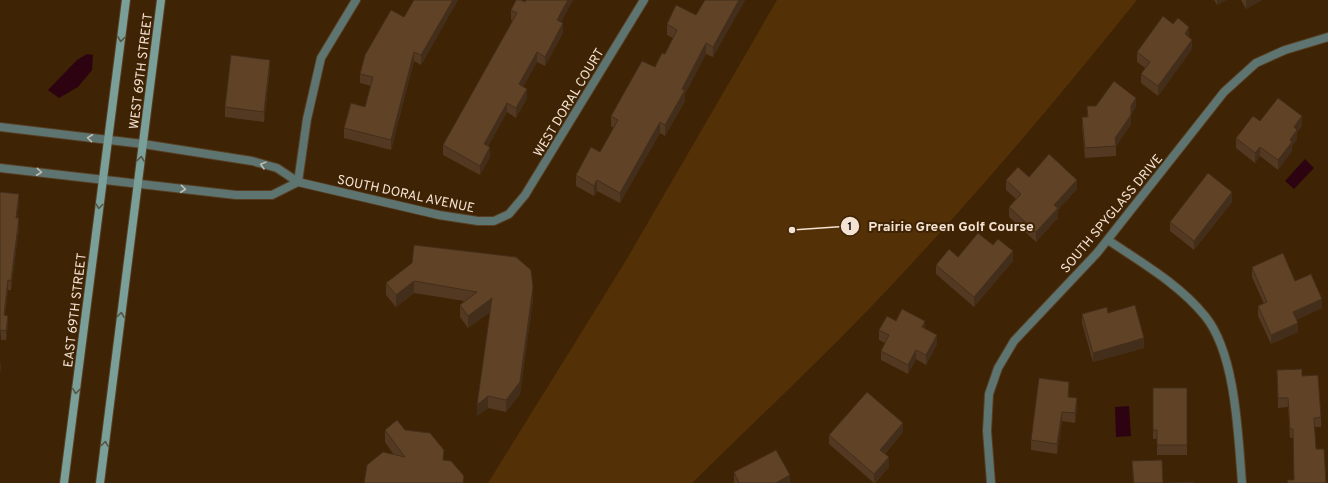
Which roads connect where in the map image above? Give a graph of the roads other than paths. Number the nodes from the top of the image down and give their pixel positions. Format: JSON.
{"nodes":[{"id":1,"x":126,"y":0,"type":"edge"},
{"id":2,"x":161,"y":0,"type":"edge"},
{"id":3,"x":356,"y":0,"type":"edge"},
{"id":4,"x":644,"y":0,"type":"edge"},
{"id":5,"x":1328,"y":37,"type":"edge"},
{"id":6,"x":0,"y":127,"type":"edge"},
{"id":7,"x":108,"y":140,"type":"junction"},
{"id":8,"x":143,"y":144,"type":"junction"},
{"id":9,"x":0,"y":168,"type":"edge"},
{"id":10,"x":102,"y":179,"type":"junction"},
{"id":11,"x":298,"y":182,"type":"junction"},
{"id":12,"x":138,"y":184,"type":"junction"},
{"id":13,"x":509,"y":214,"type":"joint"},
{"id":14,"x":1108,"y":240,"type":"junction"},
{"id":15,"x":64,"y":483,"type":"edge"},
{"id":16,"x":100,"y":483,"type":"edge"},
{"id":17,"x":991,"y":483,"type":"edge"},
{"id":18,"x":1242,"y":483,"type":"edge"}],
"edges":[{"from":1,"to":7,"type":"main road","name":"WEST 69TH STREET","one_way":true},
{"from":2,"to":8,"type":"main road","name":"WEST 69TH STREET"},
{"from":3,"to":11,"type":"street"},
{"from":4,"to":13,"type":"street","name":"WEST DORAL COURT"},
{"from":5,"to":14,"type":"street","name":"SOUTH SPYGLASS DRIVE"},
{"from":7,"to":6,"type":"street","name":"SOUTH DORAL AVENUE","one_way":true},
{"from":7,"to":8,"type":"street","name":"SOUTH DORAL AVENUE"},
{"from":7,"to":10,"type":"main road","name":"EAST 69TH STREET"},
{"from":11,"to":8,"type":"street","name":"SOUTH DORAL AVENUE","one_way":true},
{"from":12,"to":8,"type":"main road","one_way":true},
{"from":9,"to":10,"type":"street","one_way":true},
{"from":10,"to":12,"type":"street"},
{"from":10,"to":15,"type":"main road","name":"EAST 69TH STREET","one_way":true},
{"from":12,"to":11,"type":"street","one_way":true},
{"from":11,"to":13,"type":"street","name":"SOUTH DORAL AVENUE"},
{"from":16,"to":12,"type":"main road","one_way":true},
{"from":14,"to":17,"type":"street","name":"SOUTH SPYGLASS DRIVE"},
{"from":14,"to":18,"type":"street"}]}
